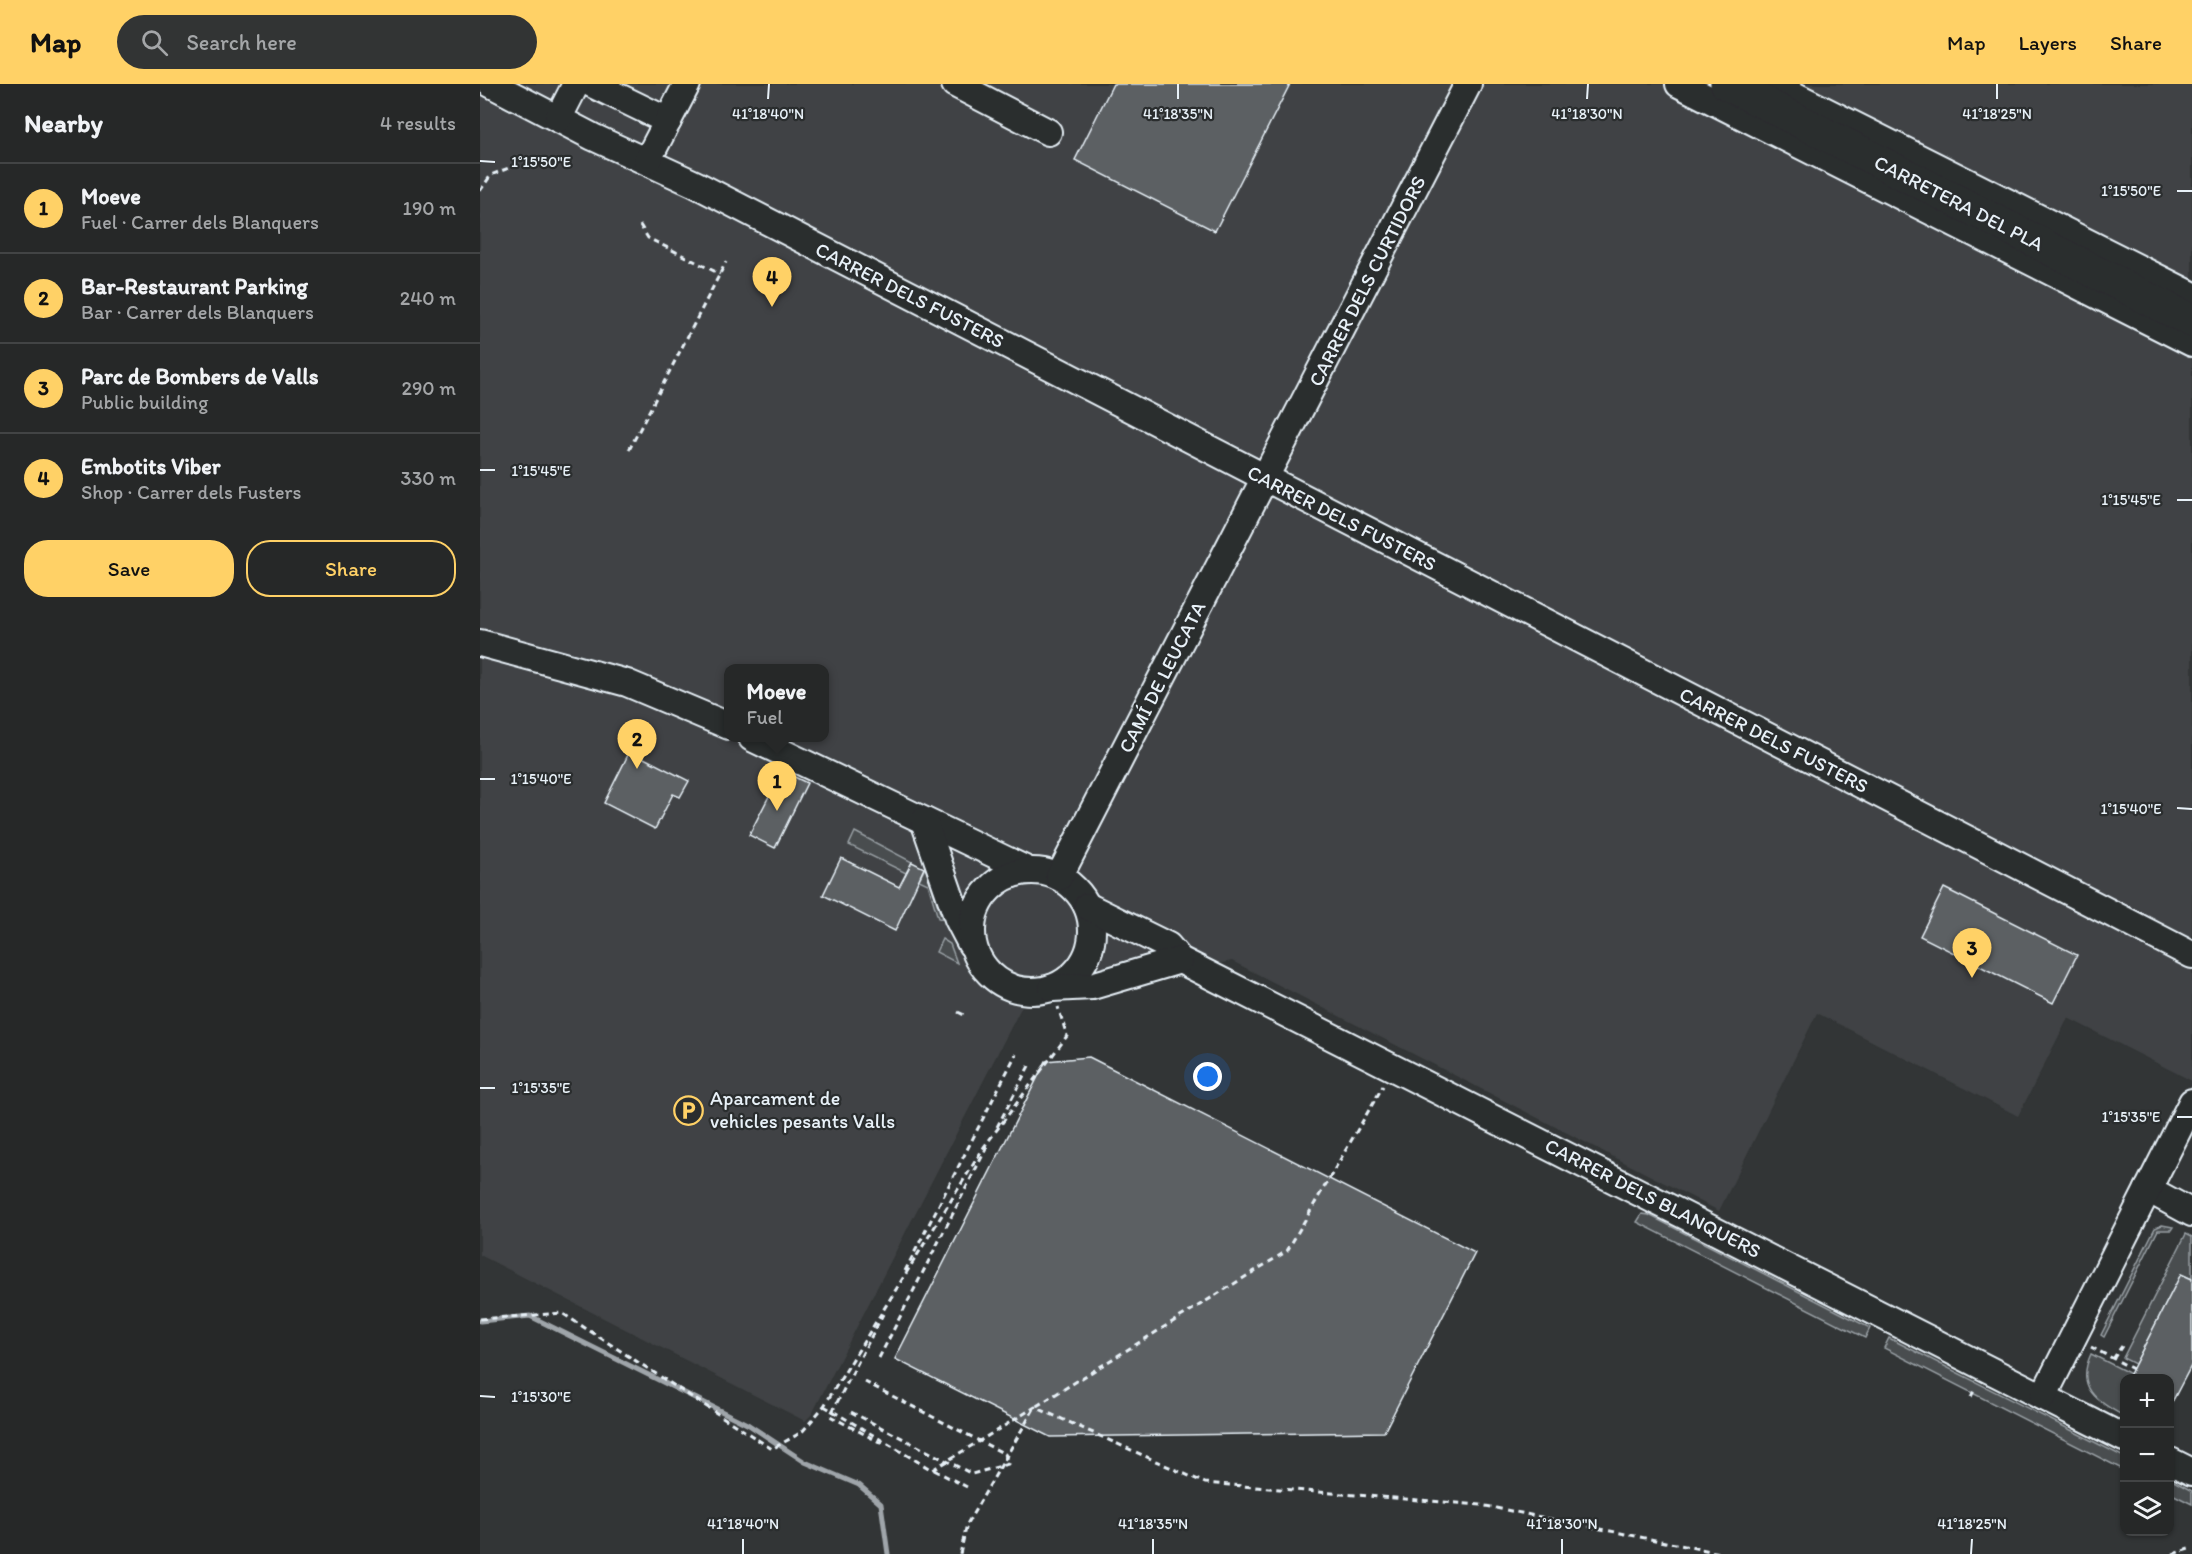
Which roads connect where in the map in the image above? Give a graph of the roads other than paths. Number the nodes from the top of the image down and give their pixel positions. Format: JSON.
{"nodes":[{"id":1,"x":491,"y":84,"type":"edge"},
{"id":2,"x":576,"y":84,"type":"edge"},
{"id":3,"x":592,"y":84,"type":"edge"},
{"id":4,"x":687,"y":84,"type":"edge"},
{"id":5,"x":955,"y":84,"type":"edge"},
{"id":6,"x":1468,"y":84,"type":"edge"},
{"id":7,"x":1679,"y":84,"type":"edge"},
{"id":8,"x":1727,"y":84,"type":"edge"},
{"id":9,"x":1772,"y":84,"type":"edge"},
{"id":10,"x":558,"y":118,"type":"junction"},
{"id":11,"x":668,"y":121,"type":"junction"},
{"id":12,"x":1048,"y":132,"type":"dead end"},
{"id":13,"x":647,"y":161,"type":"junction"},
{"id":14,"x":2192,"y":295,"type":"edge"},
{"id":15,"x":2192,"y":321,"type":"edge"},
{"id":16,"x":2192,"y":343,"type":"edge"},
{"id":17,"x":1265,"y":478,"type":"junction"},
{"id":18,"x":480,"y":643,"type":"edge"},
{"id":19,"x":724,"y":724,"type":"edge"},
{"id":20,"x":760,"y":742,"type":"edge"},
{"id":21,"x":924,"y":821,"type":"junction"},
{"id":22,"x":1027,"y":870,"type":"junction"},
{"id":23,"x":1059,"y":877,"type":"junction"},
{"id":24,"x":1087,"y":906,"type":"junction"},
{"id":25,"x":2192,"y":955,"type":"edge"},
{"id":26,"x":978,"y":956,"type":"junction"},
{"id":27,"x":1180,"y":960,"type":"junction"},
{"id":28,"x":1052,"y":988,"type":"junction"},
{"id":29,"x":2192,"y":1102,"type":"edge"},
{"id":30,"x":2148,"y":1189,"type":"junction"},
{"id":31,"x":2192,"y":1212,"type":"edge"},
{"id":32,"x":2043,"y":1397,"type":"junction"},
{"id":33,"x":2120,"y":1436,"type":"edge"},
{"id":34,"x":2174,"y":1463,"type":"edge"},
{"id":35,"x":2192,"y":1472,"type":"edge"}],
"edges":[{"from":1,"to":10,"type":"street","name":"CARRER DELS FUSTERS"},
{"from":2,"to":10,"type":"street"},
{"from":3,"to":11,"type":"street"},
{"from":4,"to":11,"type":"street"},
{"from":5,"to":12,"type":"street"},
{"from":6,"to":17,"type":"street","name":"CARRER DELS CURTIDORS"},
{"from":7,"to":16,"type":"street"},
{"from":8,"to":15,"type":"main road","name":"CARRETERA DEL PLA"},
{"from":9,"to":14,"type":"street"},
{"from":10,"to":13,"type":"street","name":"CARRER DELS FUSTERS"},
{"from":11,"to":13,"type":"street"},
{"from":13,"to":17,"type":"street","name":"CARRER DELS FUSTERS"},
{"from":17,"to":23,"type":"street","name":"CAMÍ DE LEUCATA"},
{"from":17,"to":25,"type":"street","name":"CARRER DELS FUSTERS"},
{"from":18,"to":19,"type":"street"},
{"from":20,"to":21,"type":"street"},
{"from":21,"to":22,"type":"street"},
{"from":21,"to":26,"type":"street"},
{"from":22,"to":23,"type":"street"},
{"from":22,"to":26,"type":"street"},
{"from":23,"to":24,"type":"street"},
{"from":24,"to":27,"type":"street","name":"CARRER DELS BLANQUERS"},
{"from":24,"to":28,"type":"street"},
{"from":26,"to":28,"type":"street"},
{"from":27,"to":28,"type":"street"},
{"from":27,"to":32,"type":"street","name":"CARRER DELS BLANQUERS"},
{"from":29,"to":30,"type":"street"},
{"from":30,"to":31,"type":"street"},
{"from":30,"to":32,"type":"street"},
{"from":32,"to":33,"type":"street","name":"CARRER DELS BLANQUERS"},
{"from":34,"to":35,"type":"street"}]}
